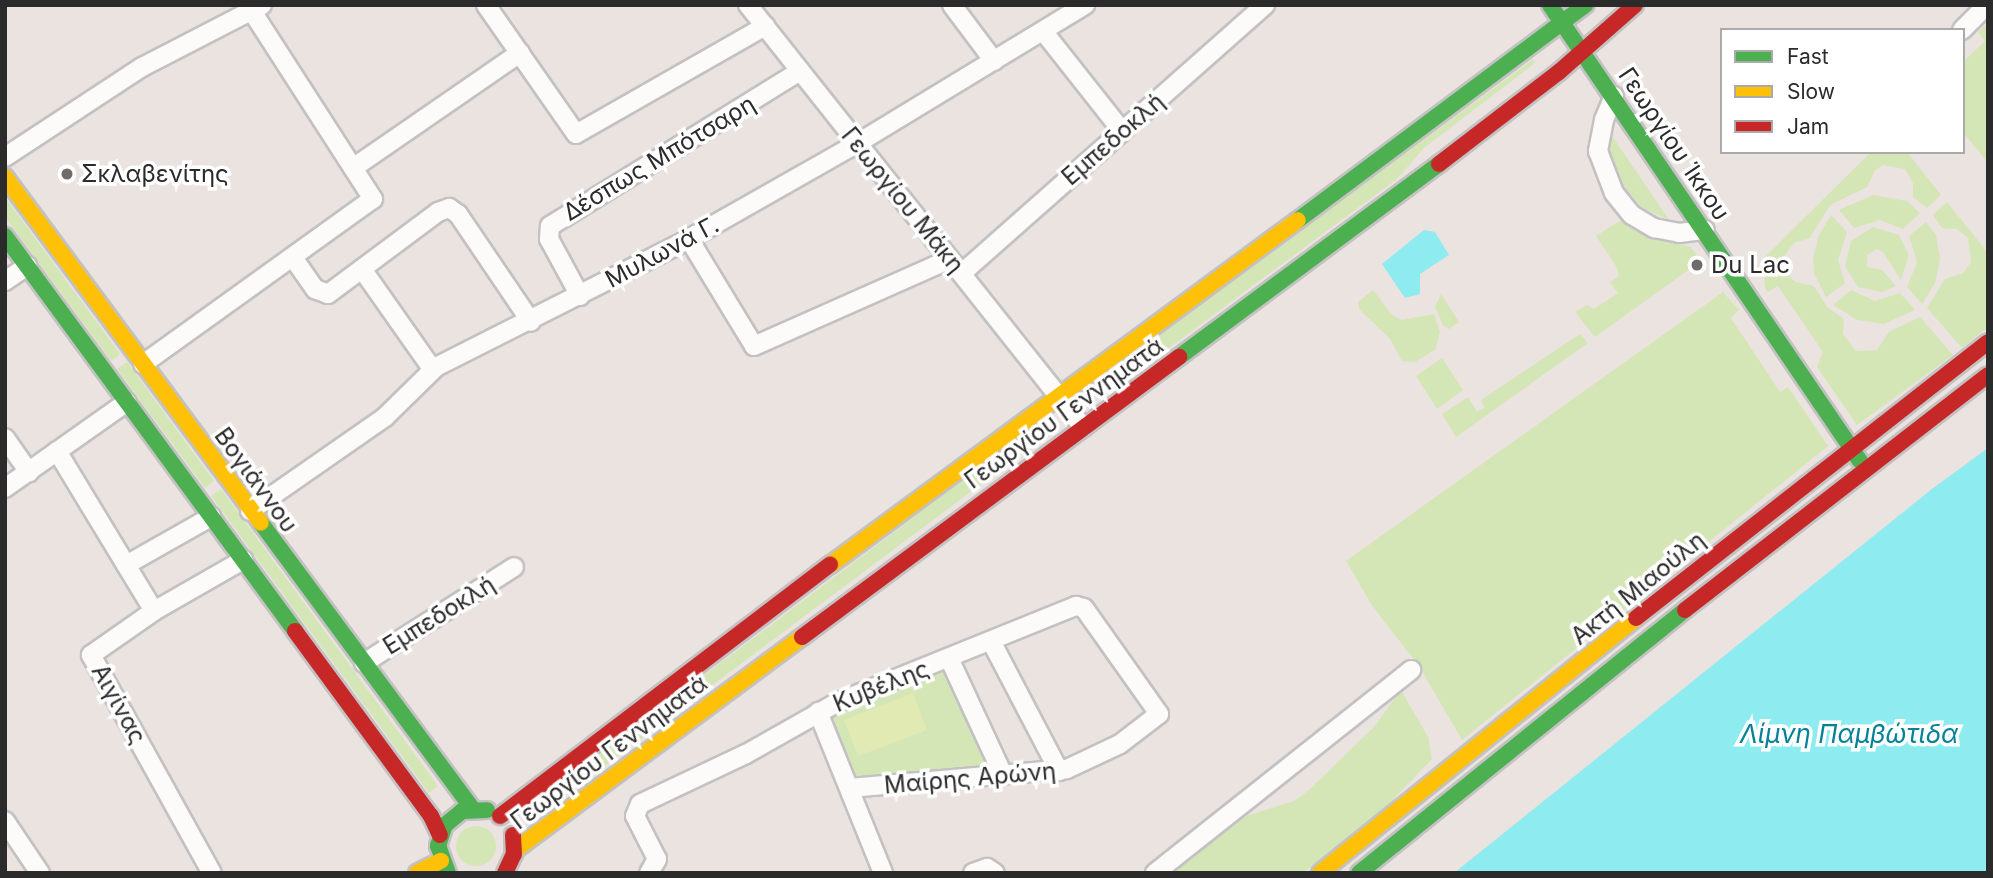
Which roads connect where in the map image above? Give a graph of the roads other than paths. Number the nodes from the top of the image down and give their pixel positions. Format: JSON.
{"nodes":[{"id":1,"x":486,"y":5,"type":"edge"},
{"id":2,"x":748,"y":5,"type":"edge"},
{"id":3,"x":952,"y":5,"type":"edge"},
{"id":4,"x":1085,"y":5,"type":"edge"},
{"id":5,"x":1265,"y":5,"type":"edge"},
{"id":6,"x":1550,"y":5,"type":"edge"},
{"id":7,"x":1584,"y":5,"type":"edge"},
{"id":8,"x":1635,"y":5,"type":"edge"},
{"id":9,"x":1987,"y":5,"type":"edge"},
{"id":10,"x":257,"y":8,"type":"edge"},
{"id":11,"x":1564,"y":25,"type":"junction"},
{"id":12,"x":765,"y":26,"type":"junction"},
{"id":13,"x":1964,"y":28,"type":"edge"},
{"id":14,"x":1043,"y":31,"type":"junction"},
{"id":15,"x":1583,"y":51,"type":"junction"},
{"id":16,"x":520,"y":53,"type":"junction"},
{"id":17,"x":994,"y":61,"type":"junction"},
{"id":18,"x":800,"y":71,"type":"junction"},
{"id":19,"x":1615,"y":96,"type":"junction"},
{"id":20,"x":1122,"y":131,"type":"junction"},
{"id":21,"x":858,"y":143,"type":"junction"},
{"id":22,"x":5,"y":157,"type":"edge"},
{"id":23,"x":353,"y":168,"type":"junction"},
{"id":24,"x":5,"y":177,"type":"edge"},
{"id":25,"x":1705,"y":230,"type":"junction"},
{"id":26,"x":5,"y":236,"type":"edge"},
{"id":27,"x":689,"y":239,"type":"junction"},
{"id":28,"x":294,"y":259,"type":"junction"},
{"id":29,"x":27,"y":266,"type":"junction"},
{"id":30,"x":956,"y":266,"type":"junction"},
{"id":31,"x":362,"y":268,"type":"junction"},
{"id":32,"x":5,"y":281,"type":"edge"},
{"id":33,"x":580,"y":296,"type":"junction"},
{"id":34,"x":531,"y":323,"type":"junction"},
{"id":35,"x":1988,"y":342,"type":"edge"},
{"id":36,"x":143,"y":364,"type":"junction"},
{"id":37,"x":433,"y":370,"type":"junction"},
{"id":38,"x":1988,"y":375,"type":"edge"},
{"id":39,"x":1058,"y":394,"type":"junction"},
{"id":40,"x":127,"y":402,"type":"junction"},
{"id":41,"x":1083,"y":427,"type":"junction"},
{"id":42,"x":5,"y":438,"type":"edge"},
{"id":43,"x":1852,"y":448,"type":"junction"},
{"id":44,"x":57,"y":451,"type":"junction"},
{"id":45,"x":1866,"y":469,"type":"junction"},
{"id":46,"x":29,"y":472,"type":"junction"},
{"id":47,"x":5,"y":488,"type":"edge"},
{"id":48,"x":250,"y":511,"type":"junction"},
{"id":49,"x":211,"y":517,"type":"junction"},
{"id":50,"x":243,"y":560,"type":"junction"},
{"id":51,"x":126,"y":565,"type":"junction"},
{"id":52,"x":514,"y":568,"type":"dead end"},
{"id":53,"x":154,"y":611,"type":"junction"},
{"id":54,"x":991,"y":641,"type":"junction"},
{"id":55,"x":949,"y":658,"type":"junction"},
{"id":56,"x":364,"y":663,"type":"junction"},
{"id":57,"x":1411,"y":670,"type":"dead end"},
{"id":58,"x":817,"y":712,"type":"junction"},
{"id":59,"x":1159,"y":714,"type":"joint"},
{"id":60,"x":1059,"y":771,"type":"junction"},
{"id":61,"x":1003,"y":775,"type":"junction"},
{"id":62,"x":850,"y":788,"type":"junction"},
{"id":63,"x":472,"y":808,"type":"junction"},
{"id":64,"x":500,"y":816,"type":"junction"},
{"id":65,"x":5,"y":821,"type":"edge"},
{"id":66,"x":440,"y":835,"type":"junction"},
{"id":67,"x":515,"y":850,"type":"junction"},
{"id":68,"x":445,"y":867,"type":"edge"},
{"id":69,"x":509,"y":871,"type":"edge"},
{"id":70,"x":40,"y":873,"type":"edge"},
{"id":71,"x":212,"y":873,"type":"edge"},
{"id":72,"x":417,"y":873,"type":"edge"},
{"id":73,"x":649,"y":873,"type":"edge"},
{"id":74,"x":883,"y":873,"type":"edge"},
{"id":75,"x":973,"y":873,"type":"edge"},
{"id":76,"x":995,"y":873,"type":"edge"},
{"id":77,"x":1155,"y":873,"type":"edge"},
{"id":78,"x":1320,"y":873,"type":"edge"},
{"id":79,"x":1359,"y":873,"type":"edge"}],
"edges":[{"from":1,"to":16,"type":"street"},
{"from":2,"to":12,"type":"street","name":"Γεωργίου Μάκη"},
{"from":3,"to":17,"type":"street"},
{"from":4,"to":14,"type":"street","name":"Μυλωνά Γ."},
{"from":5,"to":20,"type":"street","name":"Εμπεδοκλή"},
{"from":6,"to":11,"type":"street","name":"Γεωργίου Ίκκου"},
{"from":7,"to":11,"type":"street","name":"Γεωργίου Γεννηματά"},
{"from":8,"to":15,"type":"street","name":"Γεωργίου Γεννηματά"},
{"from":9,"to":13,"type":"street"},
{"from":10,"to":22,"type":"street"},
{"from":10,"to":23,"type":"street"},
{"from":11,"to":15,"type":"street","name":"Γεωργίου Ίκκου"},
{"from":11,"to":39,"type":"street","name":"Γεωργίου Γεννηματά"},
{"from":12,"to":16,"type":"street"},
{"from":12,"to":18,"type":"street","name":"Γεωργίου Μάκη"},
{"from":14,"to":17,"type":"street","name":"Μυλωνά Γ."},
{"from":14,"to":20,"type":"street"},
{"from":15,"to":19,"type":"street","name":"Γεωργίου Ίκκου"},
{"from":15,"to":41,"type":"street","name":"Γεωργίου Γεννηματά"},
{"from":16,"to":23,"type":"street"},
{"from":17,"to":21,"type":"street","name":"Μυλωνά Γ."},
{"from":18,"to":21,"type":"street","name":"Γεωργίου Μάκη"},
{"from":18,"to":33,"type":"street","name":"Δέσπως Μπότσαρη"},
{"from":19,"to":25,"type":"street","name":"Γεωργίου Ίκκου"},
{"from":19,"to":25,"type":"street"},
{"from":20,"to":30,"type":"street","name":"Εμπεδοκλή"},
{"from":21,"to":27,"type":"street","name":"Μυλωνά Γ."},
{"from":21,"to":30,"type":"street","name":"Γεωργίου Μάκη"},
{"from":23,"to":28,"type":"street"},
{"from":24,"to":36,"type":"street","name":"Βογιάννου"},
{"from":25,"to":43,"type":"street","name":"Γεωργίου Ίκκου"},
{"from":26,"to":29,"type":"street"},
{"from":27,"to":30,"type":"street","name":"Εμπεδοκλή"},
{"from":27,"to":33,"type":"street","name":"Μυλωνά Γ."},
{"from":28,"to":31,"type":"street"},
{"from":28,"to":36,"type":"street"},
{"from":29,"to":32,"type":"street"},
{"from":29,"to":40,"type":"street"},
{"from":30,"to":39,"type":"street","name":"Γεωργίου Μάκη"},
{"from":31,"to":34,"type":"street"},
{"from":31,"to":37,"type":"street"},
{"from":33,"to":34,"type":"street","name":"Μυλωνά Γ."},
{"from":34,"to":37,"type":"street","name":"Μυλωνά Γ."},
{"from":35,"to":43,"type":"street","name":"Ακτή Μιαούλη"},
{"from":36,"to":48,"type":"street","name":"Βογιάννου"},
{"from":37,"to":48,"type":"street","name":"Μυλωνά Γ."},
{"from":38,"to":45,"type":"street","name":"Ακτή Μιαούλη"},
{"from":39,"to":41,"type":"street","name":"Γεωργίου Μάκη"},
{"from":39,"to":64,"type":"street","name":"Γεωργίου Γεννηματά"},
{"from":40,"to":44,"type":"street"},
{"from":40,"to":49,"type":"street"},
{"from":41,"to":67,"type":"street","name":"Γεωργίου Γεννηματά"},
{"from":42,"to":46,"type":"street"},
{"from":43,"to":45,"type":"street","name":"Γεωργίου Ίκκου"},
{"from":43,"to":78,"type":"street","name":"Ακτή Μιαούλη"},
{"from":44,"to":46,"type":"street"},
{"from":44,"to":51,"type":"street"},
{"from":45,"to":79,"type":"street","name":"Ακτή Μιαούλη"},
{"from":46,"to":47,"type":"street"},
{"from":48,"to":56,"type":"street","name":"Βογιάννου"},
{"from":49,"to":50,"type":"street"},
{"from":49,"to":51,"type":"street"},
{"from":50,"to":53,"type":"street"},
{"from":50,"to":66,"type":"street"},
{"from":51,"to":53,"type":"street"},
{"from":52,"to":56,"type":"street","name":"Εμπεδοκλή"},
{"from":53,"to":71,"type":"street","name":"Αιγίνας"},
{"from":54,"to":55,"type":"street","name":"Κυβέλης"},
{"from":54,"to":59,"type":"street","name":"Κυβέλης"},
{"from":54,"to":60,"type":"street"},
{"from":55,"to":58,"type":"street","name":"Κυβέλης"},
{"from":55,"to":61,"type":"street"},
{"from":56,"to":63,"type":"street","name":"Βογιάννου"},
{"from":57,"to":77,"type":"street"},
{"from":58,"to":62,"type":"street"},
{"from":58,"to":73,"type":"street","name":"Κυβέλης"},
{"from":59,"to":60,"type":"street","name":"Μαίρης Αρώνη"},
{"from":60,"to":61,"type":"street","name":"Μαίρης Αρώνη"},
{"from":61,"to":62,"type":"street","name":"Μαίρης Αρώνη"},
{"from":62,"to":74,"type":"street"},
{"from":63,"to":64,"type":"street"},
{"from":63,"to":66,"type":"street"},
{"from":64,"to":67,"type":"street"},
{"from":65,"to":70,"type":"street"},
{"from":66,"to":68,"type":"street"},
{"from":67,"to":69,"type":"street"},
{"from":68,"to":72,"type":"street"},
{"from":75,"to":76,"type":"street"}]}
